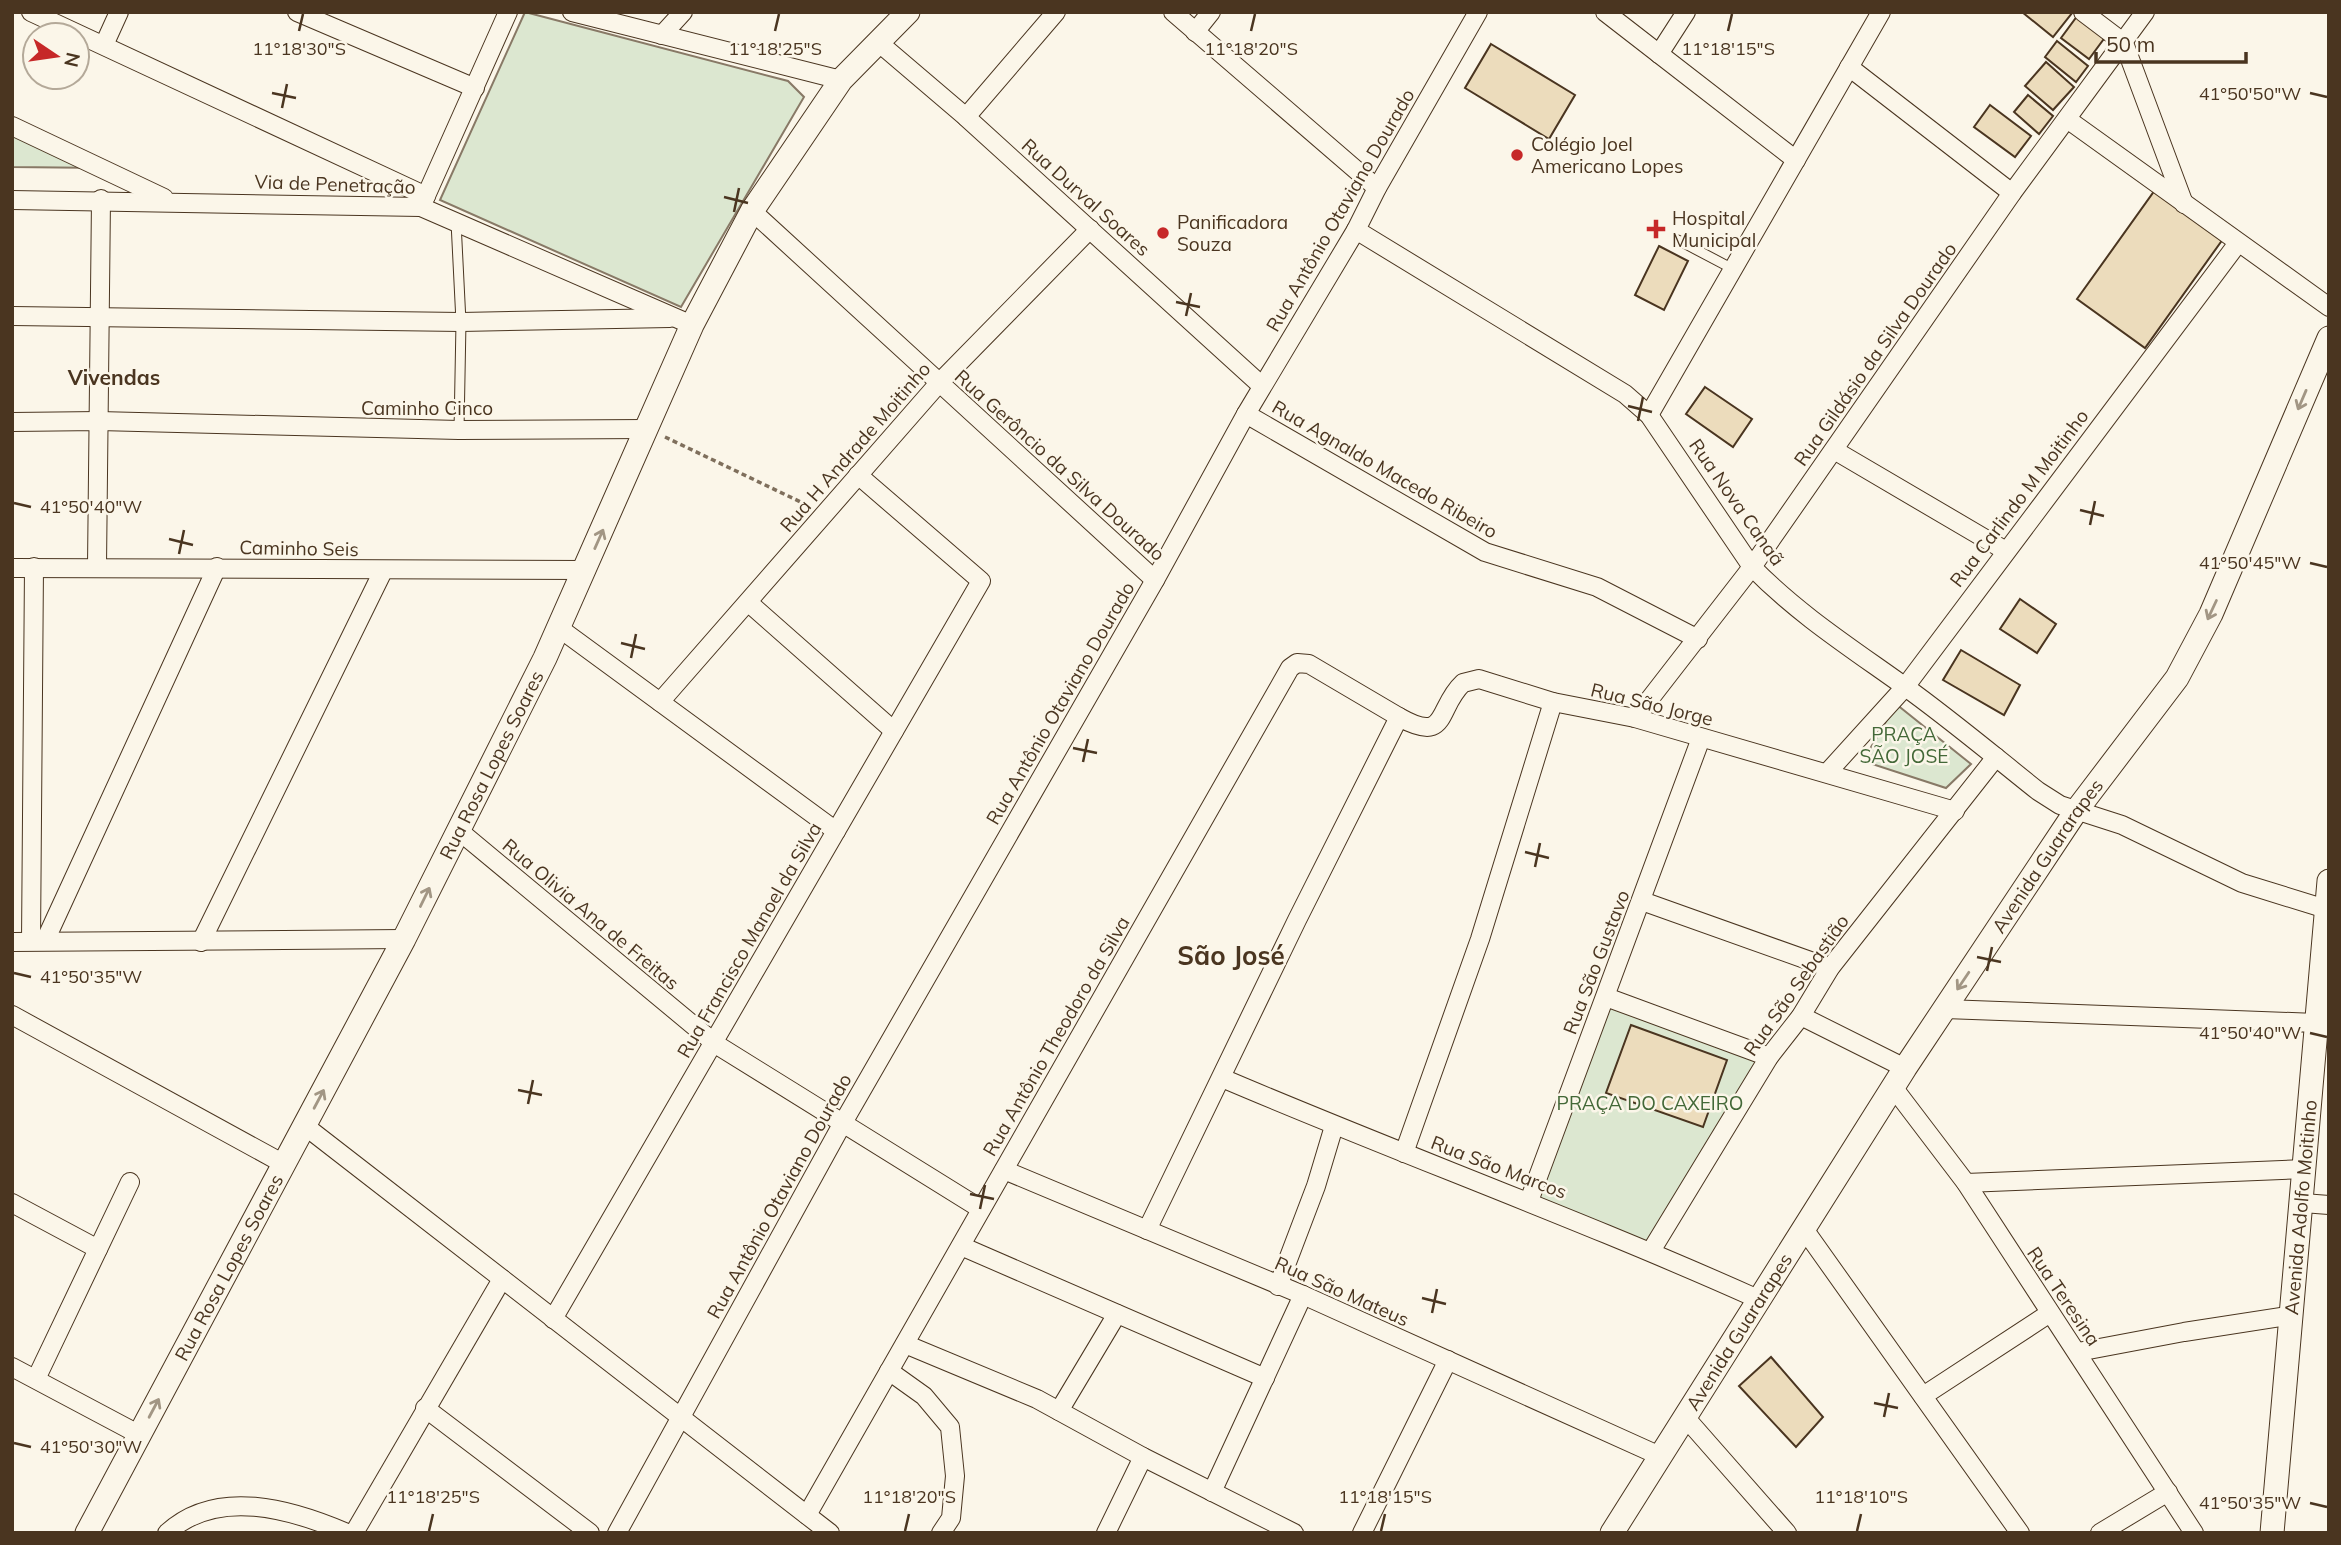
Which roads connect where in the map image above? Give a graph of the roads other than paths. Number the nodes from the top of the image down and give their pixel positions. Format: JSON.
{"nodes":[{"id":1,"x":31,"y":12,"type":"edge"},
{"id":2,"x":119,"y":12,"type":"edge"},
{"id":3,"x":297,"y":12,"type":"edge"},
{"id":4,"x":508,"y":12,"type":"edge"},
{"id":5,"x":572,"y":12,"type":"edge"},
{"id":6,"x":683,"y":12,"type":"edge"},
{"id":7,"x":908,"y":12,"type":"edge"},
{"id":8,"x":1056,"y":12,"type":"edge"},
{"id":9,"x":1173,"y":12,"type":"edge"},
{"id":10,"x":1211,"y":12,"type":"edge"},
{"id":11,"x":1478,"y":12,"type":"edge"},
{"id":12,"x":1605,"y":12,"type":"edge"},
{"id":13,"x":1686,"y":12,"type":"edge"},
{"id":14,"x":1881,"y":12,"type":"edge"},
{"id":15,"x":2083,"y":12,"type":"edge"},
{"id":16,"x":2146,"y":12,"type":"edge"},
{"id":17,"x":1195,"y":32,"type":"junction"},
{"id":18,"x":662,"y":35,"type":"junction"},
{"id":19,"x":878,"y":42,"type":"junction"},
{"id":20,"x":2124,"y":43,"type":"junction"},
{"id":21,"x":104,"y":45,"type":"junction"},
{"id":22,"x":1659,"y":54,"type":"junction"},
{"id":23,"x":1849,"y":67,"type":"junction"},
{"id":24,"x":841,"y":80,"type":"junction"},
{"id":25,"x":475,"y":89,"type":"junction"},
{"id":26,"x":966,"y":117,"type":"junction"},
{"id":27,"x":2067,"y":118,"type":"junction"},
{"id":28,"x":12,"y":126,"type":"edge"},
{"id":29,"x":1796,"y":160,"type":"junction"},
{"id":30,"x":1377,"y":188,"type":"junction"},
{"id":31,"x":2012,"y":193,"type":"junction"},
{"id":32,"x":102,"y":199,"type":"junction"},
{"id":33,"x":12,"y":200,"type":"edge"},
{"id":34,"x":172,"y":201,"type":"junction"},
{"id":35,"x":423,"y":202,"type":"junction"},
{"id":36,"x":2184,"y":204,"type":"junction"},
{"id":37,"x":752,"y":211,"type":"junction"},
{"id":38,"x":456,"y":221,"type":"junction"},
{"id":39,"x":1090,"y":229,"type":"junction"},
{"id":40,"x":1356,"y":230,"type":"junction"},
{"id":41,"x":1678,"y":240,"type":"dead end"},
{"id":42,"x":2238,"y":243,"type":"junction"},
{"id":43,"x":1733,"y":269,"type":"junction"},
{"id":44,"x":2329,"y":307,"type":"edge"},
{"id":45,"x":12,"y":316,"type":"edge"},
{"id":46,"x":101,"y":316,"type":"junction"},
{"id":47,"x":683,"y":321,"type":"junction"},
{"id":48,"x":461,"y":322,"type":"junction"},
{"id":49,"x":2329,"y":338,"type":"edge"},
{"id":50,"x":939,"y":383,"type":"junction"},
{"id":51,"x":1262,"y":386,"type":"junction"},
{"id":52,"x":1246,"y":414,"type":"junction"},
{"id":53,"x":1649,"y":415,"type":"junction"},
{"id":54,"x":99,"y":421,"type":"junction"},
{"id":55,"x":12,"y":422,"type":"edge"},
{"id":56,"x":648,"y":429,"type":"junction"},
{"id":57,"x":459,"y":430,"type":"junction"},
{"id":58,"x":1834,"y":450,"type":"junction"},
{"id":59,"x":858,"y":475,"type":"junction"},
{"id":60,"x":2006,"y":551,"type":"junction"},
{"id":61,"x":97,"y":566,"type":"junction"},
{"id":62,"x":34,"y":567,"type":"junction"},
{"id":63,"x":217,"y":567,"type":"junction"},
{"id":64,"x":1752,"y":567,"type":"junction"},
{"id":65,"x":12,"y":568,"type":"edge"},
{"id":66,"x":383,"y":570,"type":"junction"},
{"id":67,"x":586,"y":570,"type":"junction"},
{"id":68,"x":1155,"y":580,"type":"junction"},
{"id":69,"x":749,"y":603,"type":"junction"},
{"id":70,"x":559,"y":628,"type":"junction"},
{"id":71,"x":1698,"y":639,"type":"junction"},
{"id":72,"x":1905,"y":687,"type":"junction"},
{"id":73,"x":660,"y":702,"type":"junction"},
{"id":74,"x":1553,"y":702,"type":"junction"},
{"id":75,"x":1399,"y":718,"type":"junction"},
{"id":76,"x":1635,"y":718,"type":"junction"},
{"id":77,"x":894,"y":731,"type":"junction"},
{"id":78,"x":1701,"y":738,"type":"junction"},
{"id":79,"x":1996,"y":757,"type":"junction"},
{"id":80,"x":1827,"y":773,"type":"junction"},
{"id":81,"x":1955,"y":811,"type":"junction"},
{"id":82,"x":2076,"y":811,"type":"junction"},
{"id":83,"x":458,"y":830,"type":"junction"},
{"id":84,"x":836,"y":831,"type":"junction"},
{"id":85,"x":2329,"y":881,"type":"edge"},
{"id":86,"x":1642,"y":901,"type":"junction"},
{"id":87,"x":2326,"y":909,"type":"junction"},
{"id":88,"x":404,"y":939,"type":"junction"},
{"id":89,"x":38,"y":941,"type":"junction"},
{"id":90,"x":12,"y":942,"type":"edge"},
{"id":91,"x":201,"y":942,"type":"junction"},
{"id":92,"x":1830,"y":968,"type":"junction"},
{"id":93,"x":1606,"y":997,"type":"junction"},
{"id":94,"x":1945,"y":1009,"type":"junction"},
{"id":95,"x":12,"y":1015,"type":"edge"},
{"id":96,"x":1801,"y":1016,"type":"junction"},
{"id":97,"x":2316,"y":1023,"type":"junction"},
{"id":98,"x":714,"y":1043,"type":"junction"},
{"id":99,"x":1769,"y":1057,"type":"junction"},
{"id":100,"x":1222,"y":1078,"type":"junction"},
{"id":101,"x":1899,"y":1078,"type":"junction"},
{"id":102,"x":843,"y":1123,"type":"junction"},
{"id":103,"x":305,"y":1126,"type":"junction"},
{"id":104,"x":1334,"y":1126,"type":"junction"},
{"id":105,"x":1404,"y":1153,"type":"junction"},
{"id":106,"x":284,"y":1164,"type":"junction"},
{"id":107,"x":2305,"y":1169,"type":"junction"},
{"id":108,"x":1004,"y":1170,"type":"junction"},
{"id":109,"x":130,"y":1182,"type":"dead end"},
{"id":110,"x":1966,"y":1183,"type":"junction"},
{"id":111,"x":1529,"y":1201,"type":"junction"},
{"id":112,"x":12,"y":1203,"type":"edge"},
{"id":113,"x":2303,"y":1203,"type":"junction"},
{"id":114,"x":2329,"y":1205,"type":"edge"},
{"id":115,"x":981,"y":1209,"type":"junction"},
{"id":116,"x":1804,"y":1229,"type":"junction"},
{"id":117,"x":1147,"y":1230,"type":"junction"},
{"id":118,"x":961,"y":1246,"type":"junction"},
{"id":119,"x":98,"y":1249,"type":"junction"},
{"id":120,"x":1651,"y":1251,"type":"junction"},
{"id":121,"x":502,"y":1279,"type":"junction"},
{"id":122,"x":1278,"y":1286,"type":"junction"},
{"id":123,"x":1303,"y":1296,"type":"junction"},
{"id":124,"x":1758,"y":1299,"type":"junction"},
{"id":125,"x":2050,"y":1313,"type":"junction"},
{"id":126,"x":1117,"y":1314,"type":"junction"},
{"id":127,"x":2293,"y":1315,"type":"junction"},
{"id":128,"x":554,"y":1320,"type":"junction"},
{"id":129,"x":905,"y":1344,"type":"junction"},
{"id":130,"x":2078,"y":1352,"type":"junction"},
{"id":131,"x":1448,"y":1360,"type":"junction"},
{"id":132,"x":12,"y":1367,"type":"edge"},
{"id":133,"x":889,"y":1371,"type":"junction"},
{"id":134,"x":1265,"y":1378,"type":"junction"},
{"id":135,"x":36,"y":1379,"type":"junction"},
{"id":136,"x":1923,"y":1396,"type":"junction"},
{"id":137,"x":425,"y":1408,"type":"junction"},
{"id":138,"x":1059,"y":1411,"type":"junction"},
{"id":139,"x":1685,"y":1417,"type":"junction"},
{"id":140,"x":682,"y":1418,"type":"junction"},
{"id":141,"x":140,"y":1435,"type":"junction"},
{"id":142,"x":1660,"y":1456,"type":"junction"},
{"id":143,"x":1143,"y":1457,"type":"junction"},
{"id":144,"x":1212,"y":1492,"type":"junction"},
{"id":145,"x":2168,"y":1492,"type":"junction"},
{"id":146,"x":807,"y":1515,"type":"junction"},
{"id":147,"x":94,"y":1530,"type":"edge"},
{"id":148,"x":167,"y":1533,"type":"edge"},
{"id":149,"x":346,"y":1533,"type":"edge"},
{"id":150,"x":354,"y":1533,"type":"edge"},
{"id":151,"x":590,"y":1533,"type":"edge"},
{"id":152,"x":617,"y":1533,"type":"edge"},
{"id":153,"x":830,"y":1533,"type":"edge"},
{"id":154,"x":941,"y":1533,"type":"edge"},
{"id":155,"x":1106,"y":1533,"type":"edge"},
{"id":156,"x":1294,"y":1533,"type":"edge"},
{"id":157,"x":1362,"y":1533,"type":"edge"},
{"id":158,"x":1612,"y":1533,"type":"edge"},
{"id":159,"x":1787,"y":1533,"type":"edge"},
{"id":160,"x":2020,"y":1533,"type":"edge"},
{"id":161,"x":2100,"y":1533,"type":"edge"},
{"id":162,"x":2194,"y":1533,"type":"edge"},
{"id":163,"x":2273,"y":1533,"type":"edge"}],
"edges":[{"from":1,"to":21,"type":"street"},
{"from":2,"to":21,"type":"street"},
{"from":3,"to":25,"type":"street"},
{"from":4,"to":25,"type":"street"},
{"from":5,"to":18,"type":"street"},
{"from":6,"to":18,"type":"street"},
{"from":7,"to":19,"type":"street","name":"Rua Rosa Lopes Soares"},
{"from":8,"to":26,"type":"street"},
{"from":9,"to":17,"type":"street"},
{"from":10,"to":17,"type":"street"},
{"from":11,"to":30,"type":"street","name":"Rua Antônio Otaviano Dourado"},
{"from":12,"to":22,"type":"street"},
{"from":13,"to":22,"type":"street"},
{"from":14,"to":23,"type":"street"},
{"from":15,"to":20,"type":"street"},
{"from":16,"to":20,"type":"street","name":"Rua Gildásio da Silva Dourado"},
{"from":17,"to":30,"type":"street"},
{"from":18,"to":24,"type":"street"},
{"from":19,"to":24,"type":"street","name":"Rua Rosa Lopes Soares"},
{"from":19,"to":26,"type":"street","name":"Rua Durval Soares"},
{"from":20,"to":27,"type":"street","name":"Rua Gildásio da Silva Dourado"},
{"from":20,"to":36,"type":"street"},
{"from":21,"to":35,"type":"street"},
{"from":22,"to":29,"type":"street"},
{"from":23,"to":29,"type":"street"},
{"from":23,"to":31,"type":"street"},
{"from":24,"to":37,"type":"street","name":"Rua Rosa Lopes Soares"},
{"from":25,"to":35,"type":"street"},
{"from":26,"to":39,"type":"street","name":"Rua Durval Soares"},
{"from":27,"to":31,"type":"street","name":"Rua Gildásio da Silva Dourado"},
{"from":27,"to":36,"type":"street"},
{"from":28,"to":34,"type":"street"},
{"from":29,"to":43,"type":"street"},
{"from":30,"to":40,"type":"street","name":"Rua Antônio Otaviano Dourado"},
{"from":31,"to":58,"type":"street","name":"Rua Gildásio da Silva Dourado"},
{"from":32,"to":33,"type":"street","name":"Via de Penetração"},
{"from":32,"to":34,"type":"street","name":"Via de Penetração"},
{"from":32,"to":46,"type":"street"},
{"from":34,"to":35,"type":"street","name":"Via de Penetração"},
{"from":35,"to":38,"type":"street","name":"Via de Penetração"},
{"from":36,"to":42,"type":"street"},
{"from":37,"to":47,"type":"street","name":"Rua Rosa Lopes Soares"},
{"from":37,"to":50,"type":"street","name":"Rua Gerôncio da Silva Dourado"},
{"from":38,"to":47,"type":"street","name":"Via de Penetração"},
{"from":38,"to":48,"type":"lane"},
{"from":39,"to":50,"type":"street","name":"Rua H Andrade Moitinho"},
{"from":39,"to":51,"type":"street","name":"Rua Durval Soares"},
{"from":40,"to":51,"type":"street","name":"Rua Antônio Otaviano Dourado"},
{"from":40,"to":53,"type":"street","name":"Rua Nova Canaã"},
{"from":41,"to":43,"type":"lane"},
{"from":42,"to":44,"type":"street"},
{"from":42,"to":60,"type":"street","name":"Rua Carlindo M Moitinho"},
{"from":43,"to":53,"type":"street"},
{"from":45,"to":46,"type":"street"},
{"from":46,"to":48,"type":"street"},
{"from":46,"to":54,"type":"street"},
{"from":47,"to":48,"type":"street"},
{"from":47,"to":56,"type":"street","name":"Rua Rosa Lopes Soares"},
{"from":48,"to":57,"type":"lane"},
{"from":49,"to":82,"type":"street","name":"Avenida Guararapes","one_way":true},
{"from":50,"to":59,"type":"street","name":"Rua H Andrade Moitinho"},
{"from":50,"to":68,"type":"street","name":"Rua Gerôncio da Silva Dourado"},
{"from":51,"to":52,"type":"street","name":"Rua Antônio Otaviano Dourado"},
{"from":52,"to":68,"type":"street","name":"Rua Antônio Otaviano Dourado"},
{"from":52,"to":71,"type":"street","name":"Rua Agnaldo Macedo Ribeiro"},
{"from":53,"to":64,"type":"street","name":"Rua Nova Canaã"},
{"from":54,"to":55,"type":"street","name":"Caminho Cinco"},
{"from":54,"to":57,"type":"street","name":"Caminho Cinco"},
{"from":54,"to":61,"type":"street"},
{"from":56,"to":57,"type":"street","name":"Caminho Cinco"},
{"from":67,"to":56,"type":"street","name":"Rua Rosa Lopes Soares","one_way":true},
{"from":58,"to":60,"type":"street"},
{"from":58,"to":64,"type":"street","name":"Rua Gildásio da Silva Dourado"},
{"from":59,"to":69,"type":"street","name":"Rua H Andrade Moitinho"},
{"from":59,"to":77,"type":"street","name":"Rua Francisco Manoel da Silva"},
{"from":60,"to":72,"type":"street","name":"Rua Carlindo M Moitinho"},
{"from":61,"to":62,"type":"street","name":"Caminho Seis"},
{"from":61,"to":63,"type":"street","name":"Caminho Seis"},
{"from":62,"to":65,"type":"street","name":"Caminho Seis"},
{"from":62,"to":89,"type":"street"},
{"from":63,"to":66,"type":"street","name":"Caminho Seis"},
{"from":63,"to":89,"type":"street"},
{"from":64,"to":71,"type":"street","name":"Rua Gildásio da Silva Dourado"},
{"from":64,"to":72,"type":"street","name":"Rua Nova Canaã"},
{"from":66,"to":67,"type":"street","name":"Caminho Seis"},
{"from":66,"to":91,"type":"street"},
{"from":67,"to":70,"type":"street","name":"Rua Rosa Lopes Soares"},
{"from":68,"to":102,"type":"street","name":"Rua Antônio Otaviano Dourado"},
{"from":69,"to":73,"type":"street","name":"Rua H Andrade Moitinho"},
{"from":69,"to":77,"type":"street"},
{"from":70,"to":73,"type":"street"},
{"from":70,"to":83,"type":"street","name":"Rua Rosa Lopes Soares"},
{"from":71,"to":76,"type":"street","name":"Rua Gildásio da Silva Dourado"},
{"from":72,"to":79,"type":"street","name":"Rua Nova Canaã"},
{"from":72,"to":80,"type":"street","name":"Rua Carlindo M Moitinho"},
{"from":73,"to":84,"type":"street"},
{"from":74,"to":75,"type":"street","name":"Rua São Jorge"},
{"from":74,"to":76,"type":"street","name":"Rua São Jorge"},
{"from":74,"to":105,"type":"street"},
{"from":75,"to":100,"type":"street"},
{"from":75,"to":108,"type":"street","name":"Rua Antônio Theodoro da Silva"},
{"from":76,"to":78,"type":"street","name":"Rua São Jorge"},
{"from":77,"to":84,"type":"street","name":"Rua Francisco Manoel da Silva"},
{"from":78,"to":80,"type":"street","name":"Rua São Jorge"},
{"from":78,"to":86,"type":"street","name":"Rua São Gustavo"},
{"from":79,"to":81,"type":"street","name":"Rua São Sebastião"},
{"from":79,"to":82,"type":"street","name":"Rua Nova Canaã"},
{"from":80,"to":81,"type":"street","name":"Rua São Jorge"},
{"from":81,"to":92,"type":"street","name":"Rua São Sebastião"},
{"from":82,"to":87,"type":"street","name":"Rua Nova Canaã"},
{"from":82,"to":94,"type":"street","name":"Avenida Guararapes","one_way":true},
{"from":88,"to":83,"type":"street","name":"Rua Rosa Lopes Soares","one_way":true},
{"from":83,"to":98,"type":"street","name":"Rua Olivia Ana de Freitas"},
{"from":84,"to":98,"type":"street","name":"Rua Francisco Manoel da Silva"},
{"from":85,"to":87,"type":"street","name":"Avenida Adolfo Moitinho"},
{"from":86,"to":92,"type":"street"},
{"from":86,"to":93,"type":"street","name":"Rua São Gustavo"},
{"from":87,"to":97,"type":"street","name":"Avenida Adolfo Moitinho"},
{"from":88,"to":91,"type":"street"},
{"from":103,"to":88,"type":"street","name":"Rua Rosa Lopes Soares","one_way":true},
{"from":89,"to":90,"type":"street"},
{"from":89,"to":91,"type":"street"},
{"from":92,"to":96,"type":"street","name":"Rua São Sebastião"},
{"from":93,"to":99,"type":"street"},
{"from":93,"to":111,"type":"street","name":"Rua São Gustavo"},
{"from":94,"to":97,"type":"street"},
{"from":94,"to":101,"type":"street","name":"Avenida Guararapes"},
{"from":95,"to":106,"type":"street"},
{"from":96,"to":99,"type":"street","name":"Rua São Sebastião"},
{"from":96,"to":101,"type":"street"},
{"from":97,"to":107,"type":"street","name":"Avenida Adolfo Moitinho"},
{"from":98,"to":102,"type":"street","name":"Rua Olivia Ana de Freitas"},
{"from":98,"to":128,"type":"street","name":"Rua Francisco Manoel da Silva"},
{"from":99,"to":120,"type":"street","name":"Rua São Sebastião"},
{"from":100,"to":104,"type":"street","name":"Rua São Marcos"},
{"from":100,"to":117,"type":"street"},
{"from":101,"to":110,"type":"street","name":"Rua Teresina"},
{"from":101,"to":116,"type":"street","name":"Avenida Guararapes"},
{"from":102,"to":115,"type":"street","name":"Rua Olivia Ana de Freitas"},
{"from":102,"to":140,"type":"street","name":"Rua Antônio Otaviano Dourado"},
{"from":103,"to":106,"type":"street","name":"Rua Rosa Lopes Soares"},
{"from":103,"to":121,"type":"street"},
{"from":104,"to":105,"type":"street","name":"Rua São Marcos"},
{"from":104,"to":122,"type":"street"},
{"from":105,"to":111,"type":"street","name":"Rua São Marcos"},
{"from":141,"to":106,"type":"street","name":"Rua Rosa Lopes Soares","one_way":true},
{"from":107,"to":110,"type":"street"},
{"from":107,"to":113,"type":"street","name":"Avenida Adolfo Moitinho"},
{"from":108,"to":115,"type":"street","name":"Rua Antônio Theodoro da Silva"},
{"from":108,"to":117,"type":"street","name":"Rua São Mateus"},
{"from":109,"to":119,"type":"street"},
{"from":110,"to":125,"type":"street","name":"Rua Teresina"},
{"from":111,"to":120,"type":"street","name":"Rua São Marcos"},
{"from":112,"to":119,"type":"street"},
{"from":113,"to":114,"type":"street"},
{"from":113,"to":127,"type":"street","name":"Avenida Adolfo Moitinho"},
{"from":115,"to":118,"type":"street","name":"Rua Antônio Theodoro da Silva"},
{"from":116,"to":124,"type":"street","name":"Avenida Guararapes"},
{"from":116,"to":136,"type":"street"},
{"from":117,"to":122,"type":"street","name":"Rua São Mateus"},
{"from":118,"to":126,"type":"street"},
{"from":118,"to":129,"type":"street","name":"Rua Antônio Theodoro da Silva"},
{"from":119,"to":135,"type":"street"},
{"from":120,"to":124,"type":"street","name":"Rua São Marcos"},
{"from":121,"to":128,"type":"street"},
{"from":121,"to":137,"type":"street"},
{"from":122,"to":123,"type":"street","name":"Rua São Mateus"},
{"from":123,"to":131,"type":"street","name":"Rua São Mateus"},
{"from":123,"to":134,"type":"street"},
{"from":124,"to":139,"type":"street","name":"Avenida Guararapes"},
{"from":125,"to":130,"type":"street","name":"Rua Teresina"},
{"from":125,"to":136,"type":"street"},
{"from":126,"to":134,"type":"street"},
{"from":126,"to":138,"type":"street"},
{"from":127,"to":130,"type":"street"},
{"from":127,"to":163,"type":"street","name":"Avenida Adolfo Moitinho"},
{"from":128,"to":140,"type":"street"},
{"from":129,"to":133,"type":"street","name":"Rua Antônio Theodoro da Silva"},
{"from":129,"to":138,"type":"street"},
{"from":130,"to":145,"type":"street","name":"Rua Teresina"},
{"from":131,"to":142,"type":"street","name":"Rua São Mateus"},
{"from":131,"to":157,"type":"street"},
{"from":132,"to":135,"type":"street"},
{"from":133,"to":146,"type":"street","name":"Rua Antônio Theodoro da Silva"},
{"from":133,"to":154,"type":"street"},
{"from":134,"to":144,"type":"street"},
{"from":135,"to":141,"type":"street"},
{"from":136,"to":160,"type":"street"},
{"from":137,"to":150,"type":"street"},
{"from":137,"to":151,"type":"street"},
{"from":138,"to":143,"type":"street"},
{"from":139,"to":142,"type":"street","name":"Avenida Guararapes"},
{"from":139,"to":159,"type":"street"},
{"from":140,"to":146,"type":"street"},
{"from":140,"to":152,"type":"street","name":"Rua Antônio Otaviano Dourado"},
{"from":141,"to":147,"type":"street","name":"Rua Rosa Lopes Soares"},
{"from":142,"to":158,"type":"street","name":"Avenida Guararapes"},
{"from":143,"to":144,"type":"street"},
{"from":143,"to":155,"type":"street"},
{"from":144,"to":156,"type":"street"},
{"from":145,"to":161,"type":"street"},
{"from":145,"to":162,"type":"street","name":"Rua Teresina"},
{"from":146,"to":153,"type":"street"},
{"from":148,"to":149,"type":"street"}]}
